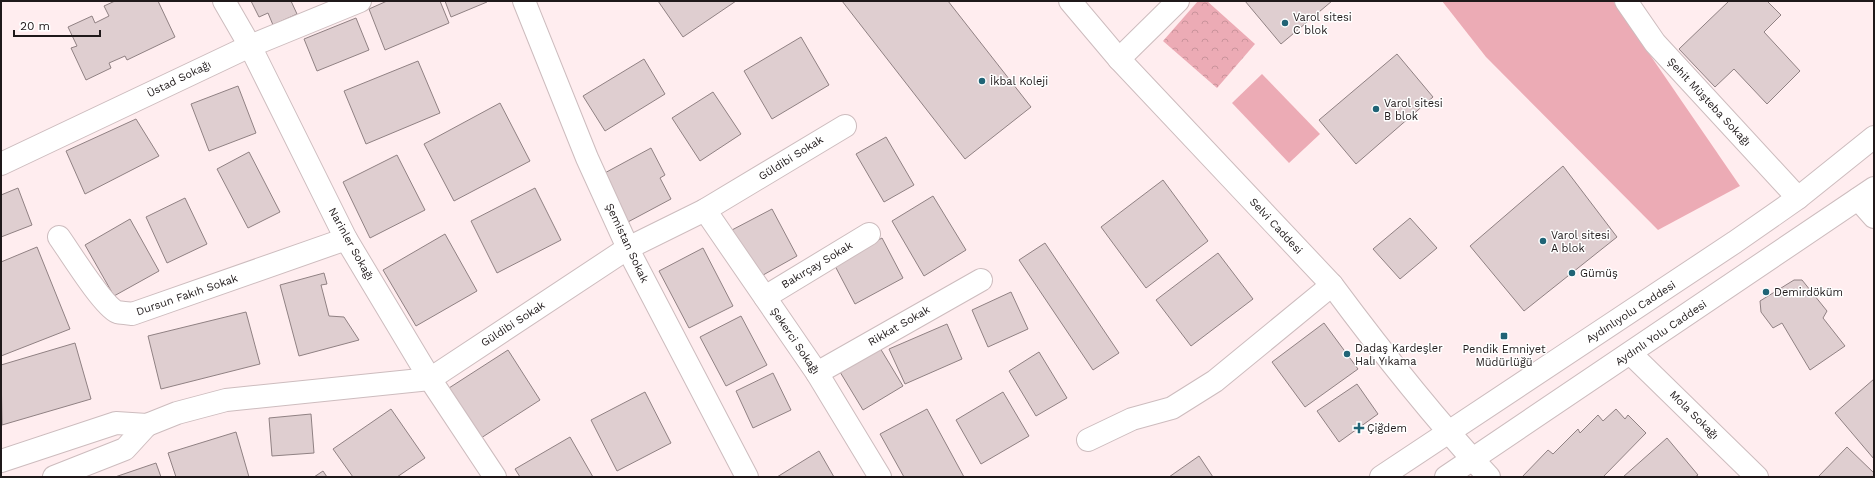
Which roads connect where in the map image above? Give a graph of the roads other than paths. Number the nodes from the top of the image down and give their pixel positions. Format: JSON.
{"nodes":[{"id":1,"x":224,"y":1,"type":"edge"},
{"id":2,"x":360,"y":1,"type":"edge"},
{"id":3,"x":524,"y":1,"type":"edge"},
{"id":4,"x":1070,"y":1,"type":"edge"},
{"id":5,"x":1178,"y":1,"type":"edge"},
{"id":6,"x":1626,"y":1,"type":"edge"},
{"id":7,"x":250,"y":46,"type":"junction"},
{"id":8,"x":1119,"y":59,"type":"junction"},
{"id":9,"x":845,"y":126,"type":"dead end"},
{"id":10,"x":1874,"y":138,"type":"edge"},
{"id":11,"x":1,"y":164,"type":"edge"},
{"id":12,"x":1866,"y":193,"type":"edge"},
{"id":13,"x":1798,"y":198,"type":"junction"},
{"id":14,"x":705,"y":210,"type":"junction"},
{"id":15,"x":1874,"y":217,"type":"edge"},
{"id":16,"x":869,"y":234,"type":"dead end"},
{"id":17,"x":60,"y":237,"type":"dead end"},
{"id":18,"x":346,"y":239,"type":"junction"},
{"id":19,"x":628,"y":248,"type":"junction"},
{"id":20,"x":981,"y":280,"type":"dead end"},
{"id":21,"x":1332,"y":285,"type":"junction"},
{"id":22,"x":765,"y":297,"type":"junction"},
{"id":23,"x":1631,"y":354,"type":"junction"},
{"id":24,"x":817,"y":373,"type":"junction"},
{"id":25,"x":430,"y":379,"type":"junction"},
{"id":26,"x":148,"y":425,"type":"junction"},
{"id":27,"x":1449,"y":433,"type":"junction"},
{"id":28,"x":1088,"y":440,"type":"dead end"},
{"id":29,"x":1472,"y":459,"type":"junction"},
{"id":30,"x":1,"y":461,"type":"edge"},
{"id":31,"x":54,"y":477,"type":"edge"},
{"id":32,"x":495,"y":477,"type":"edge"},
{"id":33,"x":747,"y":477,"type":"edge"},
{"id":34,"x":880,"y":477,"type":"edge"},
{"id":35,"x":1381,"y":477,"type":"edge"},
{"id":36,"x":1446,"y":477,"type":"edge"},
{"id":37,"x":1489,"y":477,"type":"edge"},
{"id":38,"x":1757,"y":477,"type":"edge"}],
"edges":[{"from":1,"to":7,"type":"street","name":"Narinler Sokağı"},
{"from":2,"to":7,"type":"street","name":"Üstad Sokağı"},
{"from":3,"to":19,"type":"street","name":"Şemistan Sokak"},
{"from":4,"to":8,"type":"street","name":"Selvi Caddesi"},
{"from":5,"to":8,"type":"street"},
{"from":6,"to":13,"type":"street","name":"Şehit Müşteba Sokağı"},
{"from":7,"to":11,"type":"street","name":"Üstad Sokağı"},
{"from":7,"to":18,"type":"street","name":"Narinler Sokağı"},
{"from":8,"to":21,"type":"street","name":"Selvi Caddesi"},
{"from":9,"to":14,"type":"street","name":"Güldibi Sokak"},
{"from":10,"to":13,"type":"street","name":"Aydınlıyolu Caddesi"},
{"from":12,"to":15,"type":"street"},
{"from":12,"to":23,"type":"street","name":"Aydınlı Yolu Caddesi"},
{"from":13,"to":27,"type":"street","name":"Aydınlıyolu Caddesi"},
{"from":14,"to":19,"type":"street","name":"Güldibi Sokak"},
{"from":14,"to":22,"type":"street","name":"Şekerci Sokağı"},
{"from":16,"to":22,"type":"street","name":"Bakırçay Sokak"},
{"from":17,"to":18,"type":"street","name":"Dursun Fakıh Sokak"},
{"from":18,"to":25,"type":"street","name":"Narinler Sokağı"},
{"from":19,"to":25,"type":"street","name":"Güldibi Sokak"},
{"from":19,"to":33,"type":"street","name":"Şemistan Sokak"},
{"from":20,"to":24,"type":"street","name":"Rikkat Sokak"},
{"from":21,"to":27,"type":"street","name":"Selvi Caddesi"},
{"from":21,"to":28,"type":"street"},
{"from":22,"to":24,"type":"street","name":"Şekerci Sokağı"},
{"from":23,"to":29,"type":"street","name":"Aydınlı Yolu Caddesi"},
{"from":23,"to":38,"type":"street","name":"Mola Sokağı"},
{"from":24,"to":34,"type":"street","name":"Şekerci Sokağı"},
{"from":25,"to":26,"type":"street","name":"Güldibi Sokak"},
{"from":25,"to":32,"type":"street","name":"Narinler Sokağı"},
{"from":26,"to":30,"type":"street"},
{"from":26,"to":31,"type":"street"},
{"from":27,"to":29,"type":"street","name":"Selvi Caddesi"},
{"from":27,"to":35,"type":"street","name":"Aydınlıyolu Caddesi"},
{"from":29,"to":36,"type":"street","name":"Aydınlı Yolu Caddesi"},
{"from":29,"to":37,"type":"street","name":"Selvi Caddesi"}]}
